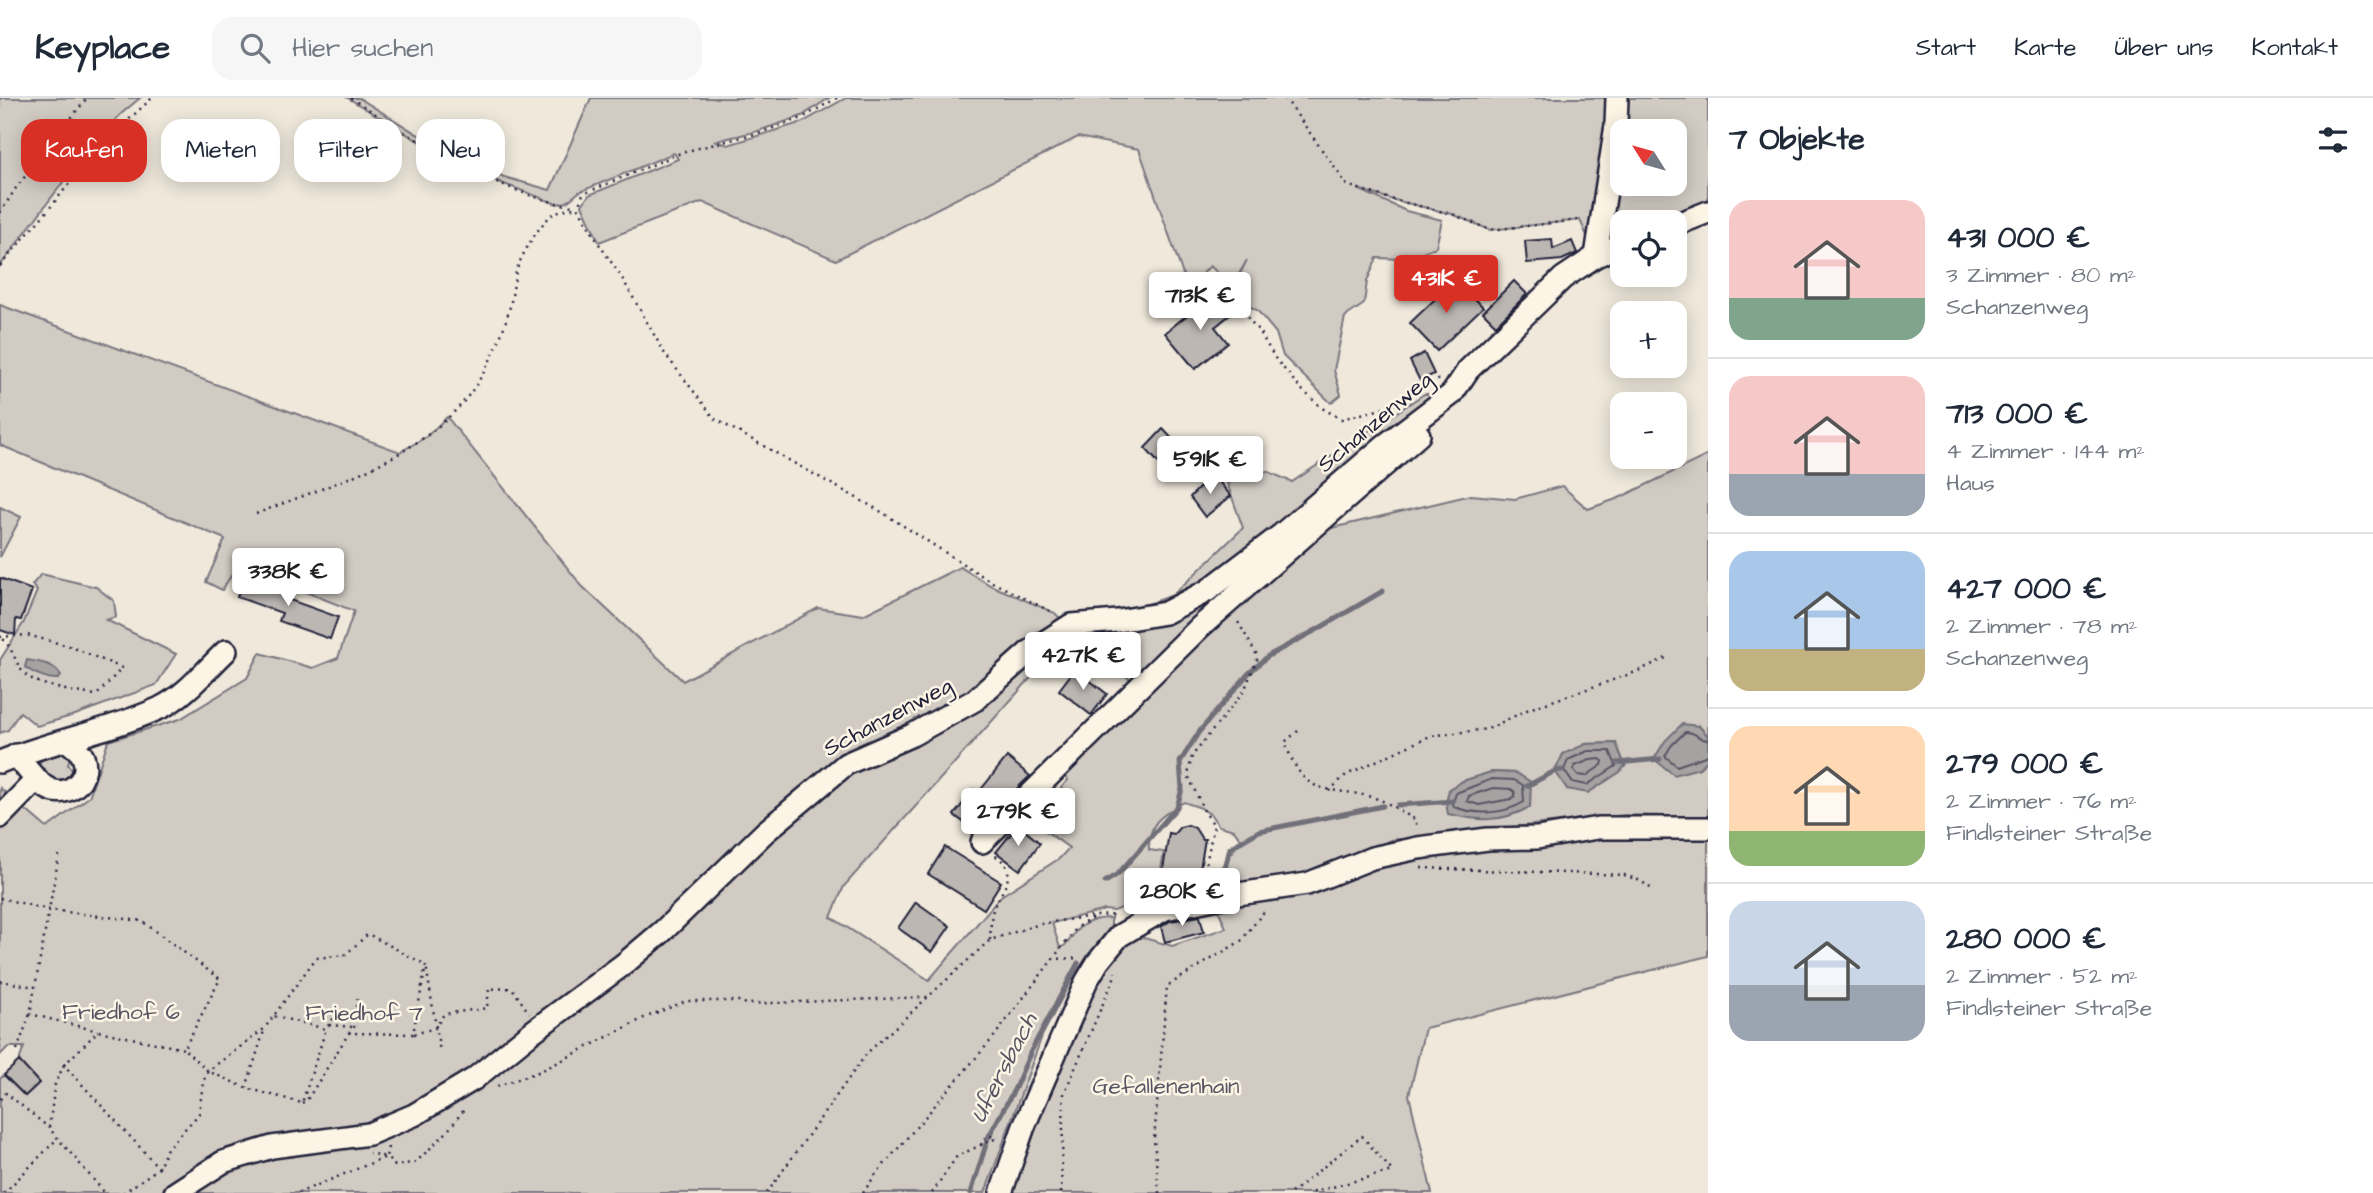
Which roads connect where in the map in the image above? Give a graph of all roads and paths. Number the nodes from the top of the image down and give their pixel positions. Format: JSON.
{"nodes":[{"id":1,"x":87,"y":98,"type":"edge"},
{"id":2,"x":152,"y":98,"type":"edge"},
{"id":3,"x":351,"y":98,"type":"edge"},
{"id":4,"x":837,"y":98,"type":"edge"},
{"id":5,"x":1285,"y":98,"type":"edge"},
{"id":6,"x":1617,"y":98,"type":"edge"},
{"id":7,"x":578,"y":207,"type":"junction"},
{"id":8,"x":1708,"y":212,"type":"edge"},
{"id":9,"x":0,"y":213,"type":"edge"},
{"id":10,"x":1687,"y":220,"type":"edge"},
{"id":11,"x":1610,"y":250,"type":"edge"},
{"id":12,"x":1596,"y":256,"type":"junction"},
{"id":13,"x":0,"y":266,"type":"edge"},
{"id":14,"x":1228,"y":296,"type":"dead end"},
{"id":15,"x":1468,"y":370,"type":"junction"},
{"id":16,"x":1452,"y":394,"type":"junction"},
{"id":17,"x":256,"y":514,"type":"dead end"},
{"id":18,"x":1228,"y":605,"type":"junction"},
{"id":19,"x":1055,"y":613,"type":"dead end"},
{"id":20,"x":1,"y":637,"type":"edge"},
{"id":21,"x":226,"y":651,"type":"dead end"},
{"id":22,"x":1670,"y":656,"type":"dead end"},
{"id":23,"x":1298,"y":731,"type":"dead end"},
{"id":24,"x":67,"y":741,"type":"junction"},
{"id":25,"x":8,"y":759,"type":"edge"},
{"id":26,"x":37,"y":779,"type":"junction"},
{"id":27,"x":1329,"y":791,"type":"junction"},
{"id":28,"x":0,"y":817,"type":"edge"},
{"id":29,"x":1708,"y":828,"type":"edge"},
{"id":30,"x":982,"y":842,"type":"joint"},
{"id":31,"x":1410,"y":849,"type":"junction"},
{"id":32,"x":59,"y":855,"type":"dead end"},
{"id":33,"x":1422,"y":868,"type":"dead end"},
{"id":34,"x":1282,"y":887,"type":"junction"},
{"id":35,"x":1653,"y":890,"type":"dead end"},
{"id":36,"x":1196,"y":894,"type":"dead end"},
{"id":37,"x":0,"y":898,"type":"edge"},
{"id":38,"x":50,"y":910,"type":"junction"},
{"id":39,"x":1124,"y":913,"type":"dead end"},
{"id":40,"x":1096,"y":916,"type":"junction"},
{"id":41,"x":990,"y":940,"type":"junction"},
{"id":42,"x":1052,"y":959,"type":"junction"},
{"id":43,"x":426,"y":965,"type":"junction"},
{"id":44,"x":1107,"y":965,"type":"junction"},
{"id":45,"x":0,"y":981,"type":"edge"},
{"id":46,"x":34,"y":987,"type":"junction"},
{"id":47,"x":928,"y":997,"type":"junction"},
{"id":48,"x":357,"y":999,"type":"dead end"},
{"id":49,"x":30,"y":1014,"type":"junction"},
{"id":50,"x":336,"y":1015,"type":"dead end"},
{"id":51,"x":274,"y":1016,"type":"junction"},
{"id":52,"x":327,"y":1027,"type":"junction"},
{"id":53,"x":354,"y":1027,"type":"junction"},
{"id":54,"x":540,"y":1027,"type":"junction"},
{"id":55,"x":435,"y":1028,"type":"junction"},
{"id":56,"x":264,"y":1029,"type":"junction"},
{"id":57,"x":98,"y":1031,"type":"junction"},
{"id":58,"x":349,"y":1033,"type":"junction"},
{"id":59,"x":414,"y":1034,"type":"junction"},
{"id":60,"x":0,"y":1040,"type":"edge"},
{"id":61,"x":0,"y":1047,"type":"edge"},
{"id":62,"x":184,"y":1049,"type":"junction"},
{"id":63,"x":17,"y":1051,"type":"dead end"},
{"id":64,"x":440,"y":1052,"type":"dead end"},
{"id":65,"x":64,"y":1065,"type":"junction"},
{"id":66,"x":208,"y":1071,"type":"junction"},
{"id":67,"x":246,"y":1088,"type":"junction"},
{"id":68,"x":486,"y":1089,"type":"dead end"},
{"id":69,"x":0,"y":1099,"type":"edge"},
{"id":70,"x":302,"y":1102,"type":"junction"},
{"id":71,"x":470,"y":1104,"type":"dead end"},
{"id":72,"x":394,"y":1123,"type":"junction"},
{"id":73,"x":1024,"y":1126,"type":"junction"},
{"id":74,"x":49,"y":1128,"type":"junction"},
{"id":75,"x":58,"y":1138,"type":"junction"},
{"id":76,"x":997,"y":1138,"type":"junction"},
{"id":77,"x":981,"y":1145,"type":"junction"},
{"id":78,"x":361,"y":1152,"type":"dead end"},
{"id":79,"x":386,"y":1157,"type":"junction"},
{"id":80,"x":159,"y":1168,"type":"junction"},
{"id":81,"x":125,"y":1192,"type":"edge"},
{"id":82,"x":4,"y":1193,"type":"edge"},
{"id":83,"x":108,"y":1193,"type":"edge"},
{"id":84,"x":175,"y":1193,"type":"edge"},
{"id":85,"x":298,"y":1193,"type":"edge"},
{"id":86,"x":768,"y":1193,"type":"edge"},
{"id":87,"x":863,"y":1193,"type":"edge"},
{"id":88,"x":932,"y":1193,"type":"edge"},
{"id":89,"x":1001,"y":1193,"type":"edge"},
{"id":90,"x":1061,"y":1193,"type":"edge"},
{"id":91,"x":1159,"y":1193,"type":"edge"},
{"id":92,"x":1291,"y":1193,"type":"edge"},
{"id":93,"x":1310,"y":1193,"type":"edge"}],
"edges":[{"from":1,"to":9,"type":"path"},
{"from":2,"to":13,"type":"path"},
{"from":3,"to":7,"type":"path"},
{"from":4,"to":7,"type":"path"},
{"from":5,"to":12,"type":"path"},
{"from":6,"to":12,"type":"street"},
{"from":7,"to":17,"type":"path"},
{"from":7,"to":19,"type":"path"},
{"from":8,"to":10,"type":"street"},
{"from":11,"to":12,"type":"street","name":"Schanzenweg"},
{"from":12,"to":15,"type":"street","name":"Schanzenweg"},
{"from":14,"to":15,"type":"path"},
{"from":15,"to":16,"type":"street","name":"Schanzenweg"},
{"from":16,"to":18,"type":"street"},
{"from":16,"to":54,"type":"street","name":"Schanzenweg"},
{"from":18,"to":30,"type":"street"},
{"from":18,"to":36,"type":"path"},
{"from":20,"to":20,"type":"path"},
{"from":21,"to":24,"type":"street"},
{"from":22,"to":27,"type":"path"},
{"from":23,"to":27,"type":"path"},
{"from":24,"to":25,"type":"street"},
{"from":24,"to":26,"type":"street"},
{"from":25,"to":26,"type":"street"},
{"from":26,"to":28,"type":"street"},
{"from":27,"to":31,"type":"path"},
{"from":29,"to":31,"type":"street"},
{"from":30,"to":41,"type":"path"},
{"from":31,"to":34,"type":"street"},
{"from":32,"to":38,"type":"path"},
{"from":33,"to":35,"type":"path"},
{"from":34,"to":44,"type":"street"},
{"from":34,"to":91,"type":"path"},
{"from":37,"to":38,"type":"path"},
{"from":38,"to":46,"type":"path"},
{"from":38,"to":62,"type":"path"},
{"from":39,"to":40,"type":"path"},
{"from":40,"to":41,"type":"path"},
{"from":40,"to":42,"type":"path"},
{"from":41,"to":47,"type":"path"},
{"from":42,"to":44,"type":"path"},
{"from":42,"to":87,"type":"path"},
{"from":43,"to":51,"type":"path"},
{"from":43,"to":55,"type":"path"},
{"from":43,"to":59,"type":"path"},
{"from":44,"to":73,"type":"street"},
{"from":44,"to":90,"type":"path"},
{"from":45,"to":46,"type":"path"},
{"from":46,"to":49,"type":"path"},
{"from":47,"to":68,"type":"path"},
{"from":47,"to":86,"type":"path"},
{"from":48,"to":53,"type":"path"},
{"from":49,"to":57,"type":"path"},
{"from":49,"to":63,"type":"path"},
{"from":50,"to":52,"type":"path"},
{"from":51,"to":52,"type":"path"},
{"from":51,"to":56,"type":"path"},
{"from":52,"to":53,"type":"path"},
{"from":52,"to":70,"type":"path"},
{"from":53,"to":58,"type":"path"},
{"from":54,"to":55,"type":"path"},
{"from":54,"to":72,"type":"street","name":"Schanzenweg"},
{"from":55,"to":59,"type":"path"},
{"from":55,"to":64,"type":"path"},
{"from":56,"to":66,"type":"path"},
{"from":56,"to":67,"type":"path"},
{"from":57,"to":62,"type":"path"},
{"from":57,"to":65,"type":"path"},
{"from":58,"to":59,"type":"path"},
{"from":58,"to":70,"type":"path"},
{"from":60,"to":61,"type":"path"},
{"from":62,"to":66,"type":"path"},
{"from":65,"to":74,"type":"path"},
{"from":65,"to":80,"type":"path"},
{"from":66,"to":67,"type":"path"},
{"from":66,"to":80,"type":"path"},
{"from":67,"to":70,"type":"path"},
{"from":69,"to":74,"type":"path"},
{"from":71,"to":79,"type":"path"},
{"from":72,"to":79,"type":"path"},
{"from":72,"to":84,"type":"street","name":"Schanzenweg"},
{"from":73,"to":76,"type":"path"},
{"from":73,"to":89,"type":"street"},
{"from":74,"to":75,"type":"path"},
{"from":75,"to":82,"type":"path"},
{"from":75,"to":83,"type":"path"},
{"from":76,"to":77,"type":"path"},
{"from":76,"to":77,"type":"path"},
{"from":77,"to":88,"type":"path"},
{"from":78,"to":79,"type":"path"},
{"from":79,"to":85,"type":"path"},
{"from":80,"to":81,"type":"path"},
{"from":92,"to":93,"type":"path"}]}
